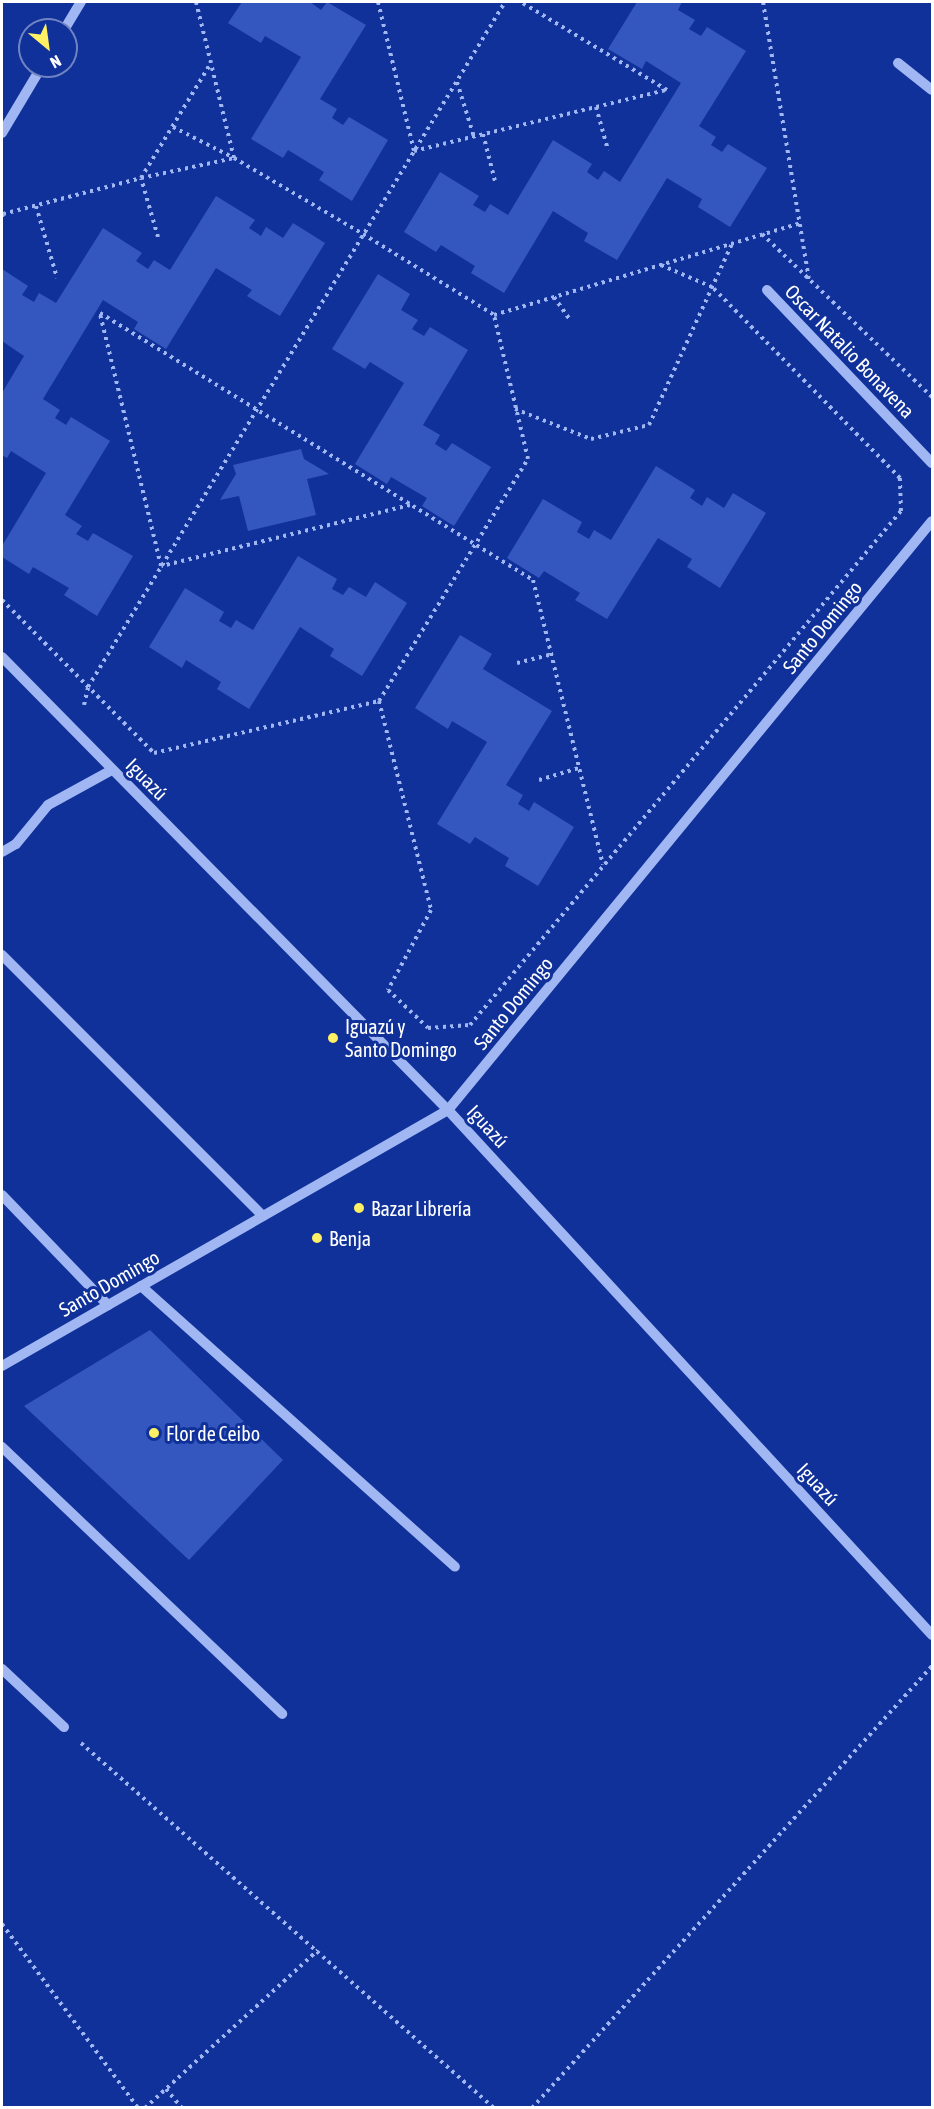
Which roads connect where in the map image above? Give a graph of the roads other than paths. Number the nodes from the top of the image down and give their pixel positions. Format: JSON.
{"nodes":[{"id":1,"x":81,"y":2,"type":"edge"},
{"id":2,"x":71,"y":18,"type":"edge"},
{"id":3,"x":898,"y":63,"type":"dead end"},
{"id":4,"x":35,"y":78,"type":"edge"},
{"id":5,"x":933,"y":90,"type":"edge"},
{"id":6,"x":2,"y":133,"type":"edge"},
{"id":7,"x":767,"y":290,"type":"dead end"},
{"id":8,"x":933,"y":463,"type":"edge"},
{"id":9,"x":933,"y":521,"type":"edge"},
{"id":10,"x":2,"y":657,"type":"edge"},
{"id":11,"x":112,"y":770,"type":"junction"},
{"id":12,"x":2,"y":852,"type":"edge"},
{"id":13,"x":2,"y":955,"type":"edge"},
{"id":14,"x":448,"y":1110,"type":"junction"},
{"id":15,"x":2,"y":1195,"type":"edge"},
{"id":16,"x":262,"y":1216,"type":"junction"},
{"id":17,"x":141,"y":1286,"type":"junction"},
{"id":18,"x":108,"y":1305,"type":"junction"},
{"id":19,"x":2,"y":1366,"type":"edge"},
{"id":20,"x":2,"y":1447,"type":"edge"},
{"id":21,"x":455,"y":1566,"type":"dead end"},
{"id":22,"x":933,"y":1635,"type":"edge"},
{"id":23,"x":2,"y":1669,"type":"edge"},
{"id":24,"x":282,"y":1714,"type":"dead end"},
{"id":25,"x":64,"y":1727,"type":"road end"}],
"edges":[{"from":1,"to":2,"type":"street"},
{"from":3,"to":5,"type":"street"},
{"from":4,"to":6,"type":"street"},
{"from":7,"to":8,"type":"street","name":"Oscar Natalio Bonavena"},
{"from":9,"to":14,"type":"street","name":"Santo Domingo"},
{"from":10,"to":11,"type":"street","name":"Iguazú"},
{"from":11,"to":12,"type":"street"},
{"from":11,"to":14,"type":"street","name":"Iguazú"},
{"from":13,"to":16,"type":"street"},
{"from":14,"to":16,"type":"street","name":"Santo Domingo"},
{"from":14,"to":22,"type":"street","name":"Iguazú"},
{"from":15,"to":18,"type":"street"},
{"from":16,"to":17,"type":"street","name":"Santo Domingo"},
{"from":17,"to":18,"type":"street","name":"Santo Domingo"},
{"from":17,"to":21,"type":"street"},
{"from":18,"to":19,"type":"street","name":"Santo Domingo"},
{"from":20,"to":24,"type":"street"},
{"from":23,"to":25,"type":"street"}]}
